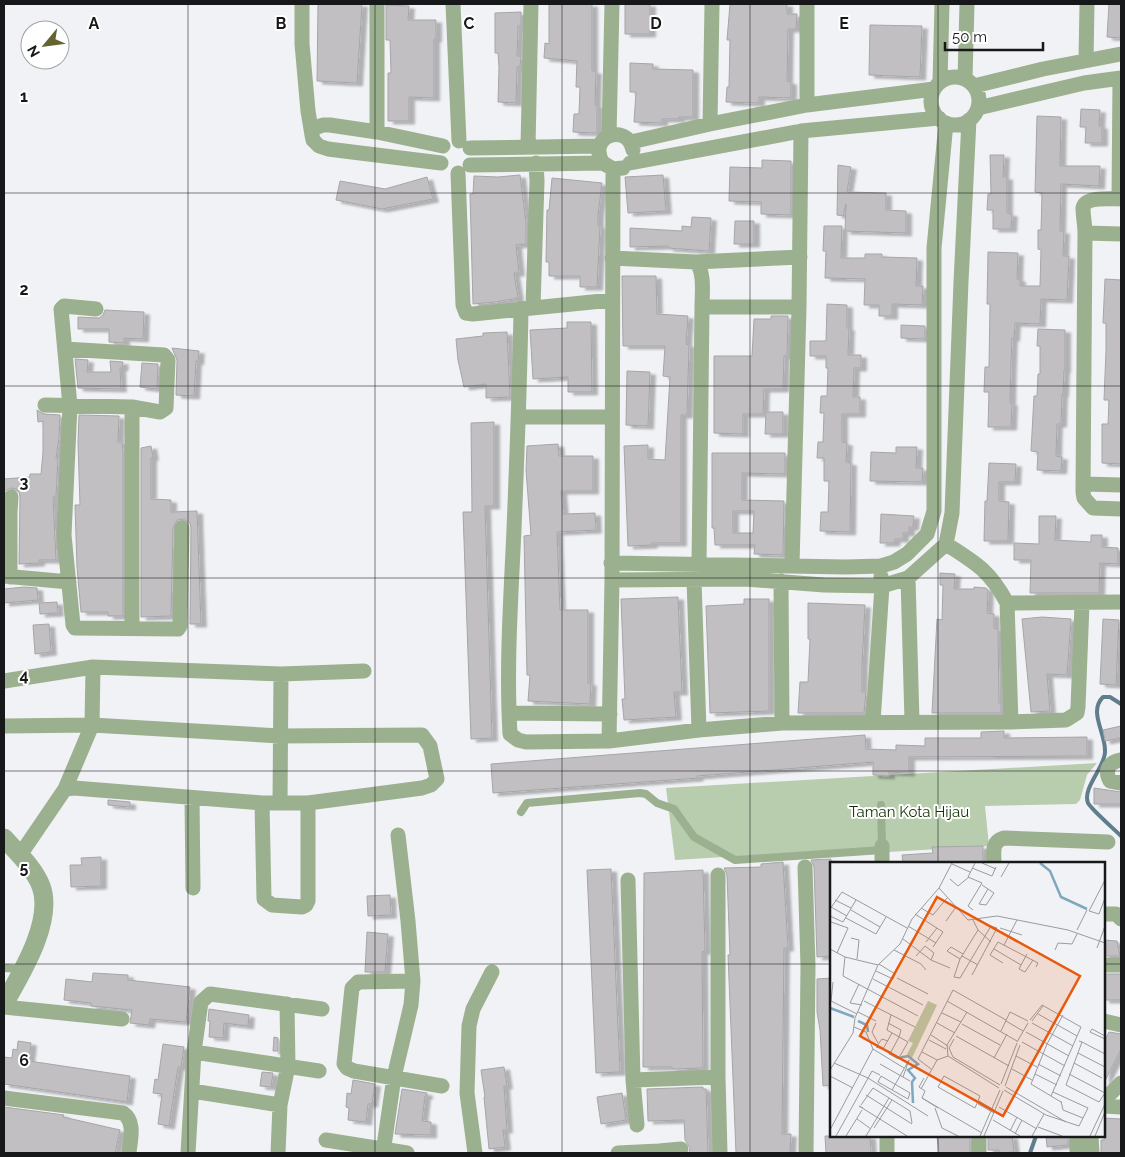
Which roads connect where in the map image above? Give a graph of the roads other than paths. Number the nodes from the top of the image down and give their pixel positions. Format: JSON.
{"nodes":[{"id":1,"x":302,"y":4,"type":"edge"},
{"id":2,"x":377,"y":4,"type":"edge"},
{"id":3,"x":453,"y":4,"type":"edge"},
{"id":4,"x":531,"y":4,"type":"edge"},
{"id":5,"x":612,"y":4,"type":"edge"},
{"id":6,"x":712,"y":4,"type":"edge"},
{"id":7,"x":807,"y":4,"type":"edge"},
{"id":8,"x":942,"y":4,"type":"edge"},
{"id":9,"x":967,"y":4,"type":"edge"},
{"id":10,"x":1087,"y":4,"type":"edge"},
{"id":11,"x":1121,"y":54,"type":"edge"},
{"id":12,"x":1086,"y":60,"type":"junction"},
{"id":13,"x":1121,"y":78,"type":"edge"},
{"id":14,"x":969,"y":83,"type":"junction"},
{"id":15,"x":937,"y":86,"type":"junction"},
{"id":16,"x":807,"y":105,"type":"junction"},
{"id":17,"x":978,"y":108,"type":"junction"},
{"id":18,"x":756,"y":116,"type":"junction"},
{"id":19,"x":970,"y":120,"type":"junction"},
{"id":20,"x":942,"y":121,"type":"junction"},
{"id":21,"x":710,"y":124,"type":"junction"},
{"id":22,"x":312,"y":129,"type":"junction"},
{"id":23,"x":801,"y":131,"type":"junction"},
{"id":24,"x":377,"y":132,"type":"junction"},
{"id":25,"x":759,"y":138,"type":"junction"},
{"id":26,"x":604,"y":140,"type":"junction"},
{"id":27,"x":631,"y":142,"type":"junction"},
{"id":28,"x":464,"y":144,"type":"junction"},
{"id":29,"x":443,"y":146,"type":"junction"},
{"id":30,"x":528,"y":146,"type":"junction"},
{"id":31,"x":630,"y":162,"type":"junction"},
{"id":32,"x":440,"y":163,"type":"junction"},
{"id":33,"x":536,"y":163,"type":"junction"},
{"id":34,"x":608,"y":166,"type":"junction"},
{"id":35,"x":464,"y":169,"type":"junction"},
{"id":36,"x":1120,"y":199,"type":"edge"},
{"id":37,"x":1085,"y":233,"type":"junction"},
{"id":38,"x":1121,"y":234,"type":"edge"},
{"id":39,"x":800,"y":257,"type":"junction"},
{"id":40,"x":612,"y":258,"type":"junction"},
{"id":41,"x":696,"y":262,"type":"junction"},
{"id":42,"x":934,"y":280,"type":"junction"},
{"id":43,"x":960,"y":282,"type":"junction"},
{"id":44,"x":612,"y":300,"type":"junction"},
{"id":45,"x":702,"y":307,"type":"junction"},
{"id":46,"x":527,"y":308,"type":"junction"},
{"id":47,"x":799,"y":308,"type":"junction"},
{"id":48,"x":96,"y":309,"type":"dead end"},
{"id":49,"x":64,"y":348,"type":"junction"},
{"id":50,"x":45,"y":405,"type":"dead end"},
{"id":51,"x":70,"y":406,"type":"junction"},
{"id":52,"x":132,"y":408,"type":"junction"},
{"id":53,"x":519,"y":417,"type":"junction"},
{"id":54,"x":612,"y":417,"type":"junction"},
{"id":55,"x":1084,"y":484,"type":"junction"},
{"id":56,"x":1121,"y":485,"type":"edge"},
{"id":57,"x":11,"y":497,"type":"dead end"},
{"id":58,"x":1121,"y":509,"type":"edge"},
{"id":59,"x":934,"y":511,"type":"junction"},
{"id":60,"x":952,"y":513,"type":"junction"},
{"id":61,"x":182,"y":528,"type":"dead end"},
{"id":62,"x":946,"y":544,"type":"junction"},
{"id":63,"x":612,"y":564,"type":"junction"},
{"id":64,"x":792,"y":565,"type":"junction"},
{"id":65,"x":881,"y":566,"type":"junction"},
{"id":66,"x":696,"y":572,"type":"junction"},
{"id":67,"x":747,"y":572,"type":"junction"},
{"id":68,"x":7,"y":576,"type":"edge"},
{"id":69,"x":908,"y":578,"type":"junction"},
{"id":70,"x":612,"y":580,"type":"junction"},
{"id":71,"x":781,"y":581,"type":"junction"},
{"id":72,"x":69,"y":582,"type":"junction"},
{"id":73,"x":882,"y":586,"type":"junction"},
{"id":74,"x":1121,"y":602,"type":"edge"},
{"id":75,"x":1007,"y":603,"type":"junction"},
{"id":76,"x":1082,"y":604,"type":"junction"},
{"id":77,"x":132,"y":628,"type":"junction"},
{"id":78,"x":93,"y":667,"type":"junction"},
{"id":79,"x":364,"y":671,"type":"dead end"},
{"id":80,"x":281,"y":674,"type":"junction"},
{"id":81,"x":4,"y":681,"type":"edge"},
{"id":82,"x":509,"y":713,"type":"junction"},
{"id":83,"x":610,"y":714,"type":"junction"},
{"id":84,"x":873,"y":722,"type":"junction"},
{"id":85,"x":912,"y":722,"type":"junction"},
{"id":86,"x":1011,"y":722,"type":"junction"},
{"id":87,"x":782,"y":723,"type":"junction"},
{"id":88,"x":92,"y":725,"type":"junction"},
{"id":89,"x":4,"y":726,"type":"edge"},
{"id":90,"x":699,"y":730,"type":"junction"},
{"id":91,"x":280,"y":736,"type":"junction"},
{"id":92,"x":609,"y":741,"type":"junction"},
{"id":93,"x":1121,"y":760,"type":"edge"},
{"id":94,"x":1121,"y":783,"type":"edge"},
{"id":95,"x":65,"y":789,"type":"junction"},
{"id":96,"x":192,"y":798,"type":"junction"},
{"id":97,"x":262,"y":803,"type":"junction"},
{"id":98,"x":280,"y":803,"type":"junction"},
{"id":99,"x":308,"y":803,"type":"junction"},
{"id":100,"x":881,"y":805,"type":"dead end"},
{"id":101,"x":521,"y":812,"type":"dead end"},
{"id":102,"x":398,"y":835,"type":"dead end"},
{"id":103,"x":4,"y":838,"type":"edge"},
{"id":104,"x":1108,"y":842,"type":"dead end"},
{"id":105,"x":882,"y":853,"type":"edge"},
{"id":106,"x":20,"y":855,"type":"junction"},
{"id":107,"x":994,"y":862,"type":"edge"},
{"id":108,"x":805,"y":867,"type":"dead end"},
{"id":109,"x":718,"y":875,"type":"dead end"},
{"id":110,"x":628,"y":880,"type":"dead end"},
{"id":111,"x":193,"y":888,"type":"dead end"},
{"id":112,"x":1105,"y":914,"type":"edge"},
{"id":113,"x":1121,"y":919,"type":"edge"},
{"id":114,"x":1105,"y":964,"type":"edge"},
{"id":115,"x":1121,"y":965,"type":"edge"},
{"id":116,"x":4,"y":968,"type":"edge"},
{"id":117,"x":24,"y":970,"type":"junction"},
{"id":118,"x":492,"y":972,"type":"dead end"},
{"id":119,"x":413,"y":981,"type":"junction"},
{"id":120,"x":287,"y":1004,"type":"junction"},
{"id":121,"x":4,"y":1005,"type":"edge"},
{"id":122,"x":322,"y":1010,"type":"dead end"},
{"id":123,"x":122,"y":1019,"type":"dead end"},
{"id":124,"x":194,"y":1052,"type":"junction"},
{"id":125,"x":288,"y":1066,"type":"junction"},
{"id":126,"x":319,"y":1071,"type":"dead end"},
{"id":127,"x":394,"y":1076,"type":"junction"},
{"id":128,"x":718,"y":1077,"type":"junction"},
{"id":129,"x":632,"y":1080,"type":"junction"},
{"id":130,"x":1121,"y":1082,"type":"edge"},
{"id":131,"x":442,"y":1086,"type":"dead end"},
{"id":132,"x":192,"y":1091,"type":"junction"},
{"id":133,"x":4,"y":1098,"type":"edge"},
{"id":134,"x":1105,"y":1099,"type":"edge"},
{"id":135,"x":280,"y":1105,"type":"junction"},
{"id":136,"x":1105,"y":1106,"type":"edge"},
{"id":137,"x":1121,"y":1107,"type":"edge"},
{"id":138,"x":637,"y":1125,"type":"dead end"},
{"id":139,"x":887,"y":1137,"type":"edge"},
{"id":140,"x":979,"y":1137,"type":"edge"},
{"id":141,"x":1078,"y":1137,"type":"edge"},
{"id":142,"x":1091,"y":1137,"type":"edge"},
{"id":143,"x":326,"y":1140,"type":"dead end"},
{"id":144,"x":681,"y":1149,"type":"dead end"},
{"id":145,"x":383,"y":1151,"type":"edge"},
{"id":146,"x":659,"y":1152,"type":"edge"},
{"id":147,"x":129,"y":1153,"type":"edge"},
{"id":148,"x":188,"y":1153,"type":"edge"},
{"id":149,"x":278,"y":1153,"type":"edge"},
{"id":150,"x":407,"y":1153,"type":"edge"},
{"id":151,"x":475,"y":1153,"type":"edge"},
{"id":152,"x":618,"y":1153,"type":"edge"},
{"id":153,"x":720,"y":1153,"type":"edge"},
{"id":154,"x":806,"y":1153,"type":"edge"},
{"id":155,"x":887,"y":1153,"type":"edge"},
{"id":156,"x":979,"y":1153,"type":"edge"},
{"id":157,"x":1077,"y":1153,"type":"edge"},
{"id":158,"x":1092,"y":1153,"type":"edge"}],
"edges":[{"from":1,"to":22,"type":"street"},
{"from":2,"to":24,"type":"street"},
{"from":3,"to":28,"type":"street"},
{"from":4,"to":30,"type":"street"},
{"from":5,"to":26,"type":"street"},
{"from":6,"to":21,"type":"street"},
{"from":7,"to":16,"type":"street"},
{"from":8,"to":15,"type":"street"},
{"from":9,"to":14,"type":"street"},
{"from":10,"to":12,"type":"street"},
{"from":11,"to":12,"type":"street"},
{"from":12,"to":14,"type":"street"},
{"from":13,"to":17,"type":"street"},
{"from":13,"to":36,"type":"street"},
{"from":14,"to":15,"type":"street"},
{"from":14,"to":17,"type":"street"},
{"from":15,"to":16,"type":"street"},
{"from":15,"to":20,"type":"street"},
{"from":16,"to":18,"type":"street"},
{"from":17,"to":19,"type":"street"},
{"from":18,"to":21,"type":"street"},
{"from":18,"to":25,"type":"street"},
{"from":19,"to":20,"type":"street"},
{"from":19,"to":43,"type":"street"},
{"from":20,"to":23,"type":"street"},
{"from":20,"to":42,"type":"street"},
{"from":21,"to":27,"type":"street"},
{"from":22,"to":24,"type":"street"},
{"from":22,"to":32,"type":"street"},
{"from":23,"to":25,"type":"street"},
{"from":23,"to":39,"type":"street"},
{"from":24,"to":29,"type":"street"},
{"from":25,"to":31,"type":"street"},
{"from":26,"to":27,"type":"street"},
{"from":26,"to":30,"type":"street"},
{"from":26,"to":34,"type":"street"},
{"from":27,"to":31,"type":"street"},
{"from":28,"to":29,"type":"street"},
{"from":28,"to":30,"type":"street"},
{"from":28,"to":35,"type":"street"},
{"from":29,"to":32,"type":"street"},
{"from":31,"to":34,"type":"street"},
{"from":32,"to":35,"type":"street"},
{"from":33,"to":34,"type":"street"},
{"from":33,"to":35,"type":"street"},
{"from":33,"to":46,"type":"street"},
{"from":34,"to":40,"type":"street"},
{"from":35,"to":46,"type":"street"},
{"from":36,"to":37,"type":"street"},
{"from":37,"to":38,"type":"street"},
{"from":37,"to":55,"type":"street"},
{"from":39,"to":41,"type":"street"},
{"from":39,"to":47,"type":"street"},
{"from":40,"to":41,"type":"street"},
{"from":40,"to":44,"type":"street"},
{"from":41,"to":45,"type":"street"},
{"from":42,"to":43,"type":"street"},
{"from":42,"to":59,"type":"street"},
{"from":43,"to":60,"type":"street"},
{"from":44,"to":46,"type":"street"},
{"from":44,"to":54,"type":"street"},
{"from":45,"to":47,"type":"street"},
{"from":45,"to":66,"type":"street"},
{"from":46,"to":53,"type":"street"},
{"from":47,"to":64,"type":"street"},
{"from":48,"to":49,"type":"street"},
{"from":49,"to":51,"type":"street"},
{"from":49,"to":52,"type":"street"},
{"from":50,"to":51,"type":"street"},
{"from":51,"to":52,"type":"street"},
{"from":51,"to":72,"type":"street"},
{"from":52,"to":77,"type":"street"},
{"from":53,"to":54,"type":"street"},
{"from":53,"to":82,"type":"street"},
{"from":54,"to":63,"type":"street"},
{"from":55,"to":56,"type":"street"},
{"from":55,"to":58,"type":"street"},
{"from":57,"to":68,"type":"street"},
{"from":59,"to":60,"type":"street"},
{"from":59,"to":65,"type":"street"},
{"from":60,"to":62,"type":"street"},
{"from":61,"to":77,"type":"street"},
{"from":62,"to":69,"type":"street"},
{"from":62,"to":75,"type":"street"},
{"from":63,"to":66,"type":"street"},
{"from":63,"to":70,"type":"street"},
{"from":64,"to":65,"type":"street"},
{"from":64,"to":67,"type":"street"},
{"from":65,"to":73,"type":"street"},
{"from":66,"to":67,"type":"street"},
{"from":66,"to":70,"type":"street"},
{"from":66,"to":90,"type":"street"},
{"from":67,"to":71,"type":"street"},
{"from":68,"to":72,"type":"street"},
{"from":69,"to":73,"type":"street"},
{"from":69,"to":85,"type":"street"},
{"from":70,"to":83,"type":"street"},
{"from":71,"to":73,"type":"street"},
{"from":71,"to":87,"type":"street"},
{"from":72,"to":77,"type":"street"},
{"from":73,"to":84,"type":"street"},
{"from":74,"to":76,"type":"street"},
{"from":75,"to":76,"type":"street"},
{"from":75,"to":86,"type":"street"},
{"from":76,"to":86,"type":"street"},
{"from":78,"to":80,"type":"street"},
{"from":78,"to":81,"type":"street"},
{"from":78,"to":88,"type":"street"},
{"from":79,"to":80,"type":"street"},
{"from":80,"to":91,"type":"street"},
{"from":82,"to":83,"type":"street"},
{"from":82,"to":92,"type":"street"},
{"from":83,"to":92,"type":"street"},
{"from":84,"to":85,"type":"street"},
{"from":84,"to":87,"type":"street"},
{"from":85,"to":86,"type":"street"},
{"from":87,"to":90,"type":"street"},
{"from":88,"to":89,"type":"street"},
{"from":88,"to":91,"type":"street"},
{"from":88,"to":95,"type":"street"},
{"from":90,"to":92,"type":"street"},
{"from":91,"to":98,"type":"street"},
{"from":91,"to":99,"type":"street"},
{"from":93,"to":94,"type":"street"},
{"from":95,"to":96,"type":"street"},
{"from":95,"to":106,"type":"street"},
{"from":96,"to":97,"type":"street"},
{"from":96,"to":111,"type":"street"},
{"from":97,"to":98,"type":"street"},
{"from":97,"to":99,"type":"street"},
{"from":98,"to":99,"type":"street"},
{"from":100,"to":105,"type":"lane"},
{"from":101,"to":105,"type":"lane"},
{"from":102,"to":119,"type":"street"},
{"from":103,"to":106,"type":"street"},
{"from":104,"to":107,"type":"street"},
{"from":106,"to":117,"type":"street"},
{"from":108,"to":154,"type":"street"},
{"from":109,"to":128,"type":"street"},
{"from":110,"to":129,"type":"street"},
{"from":112,"to":113,"type":"street"},
{"from":114,"to":115,"type":"street"},
{"from":116,"to":117,"type":"lane"},
{"from":117,"to":121,"type":"street"},
{"from":118,"to":151,"type":"street"},
{"from":119,"to":127,"type":"street"},
{"from":119,"to":127,"type":"street"},
{"from":120,"to":122,"type":"street"},
{"from":120,"to":124,"type":"street"},
{"from":120,"to":125,"type":"street"},
{"from":121,"to":123,"type":"street"},
{"from":124,"to":125,"type":"street"},
{"from":124,"to":132,"type":"street"},
{"from":125,"to":126,"type":"street"},
{"from":125,"to":135,"type":"street"},
{"from":127,"to":131,"type":"street"},
{"from":127,"to":145,"type":"street"},
{"from":128,"to":129,"type":"street"},
{"from":128,"to":153,"type":"street"},
{"from":129,"to":138,"type":"street"},
{"from":130,"to":134,"type":"street"},
{"from":132,"to":135,"type":"street"},
{"from":132,"to":148,"type":"street"},
{"from":133,"to":147,"type":"street"},
{"from":135,"to":149,"type":"street"},
{"from":136,"to":137,"type":"street"},
{"from":139,"to":155,"type":"street"},
{"from":140,"to":156,"type":"street"},
{"from":141,"to":157,"type":"street"},
{"from":142,"to":158,"type":"street"},
{"from":143,"to":145,"type":"street"},
{"from":144,"to":146,"type":"street"},
{"from":145,"to":150,"type":"street"},
{"from":146,"to":152,"type":"street"}]}
